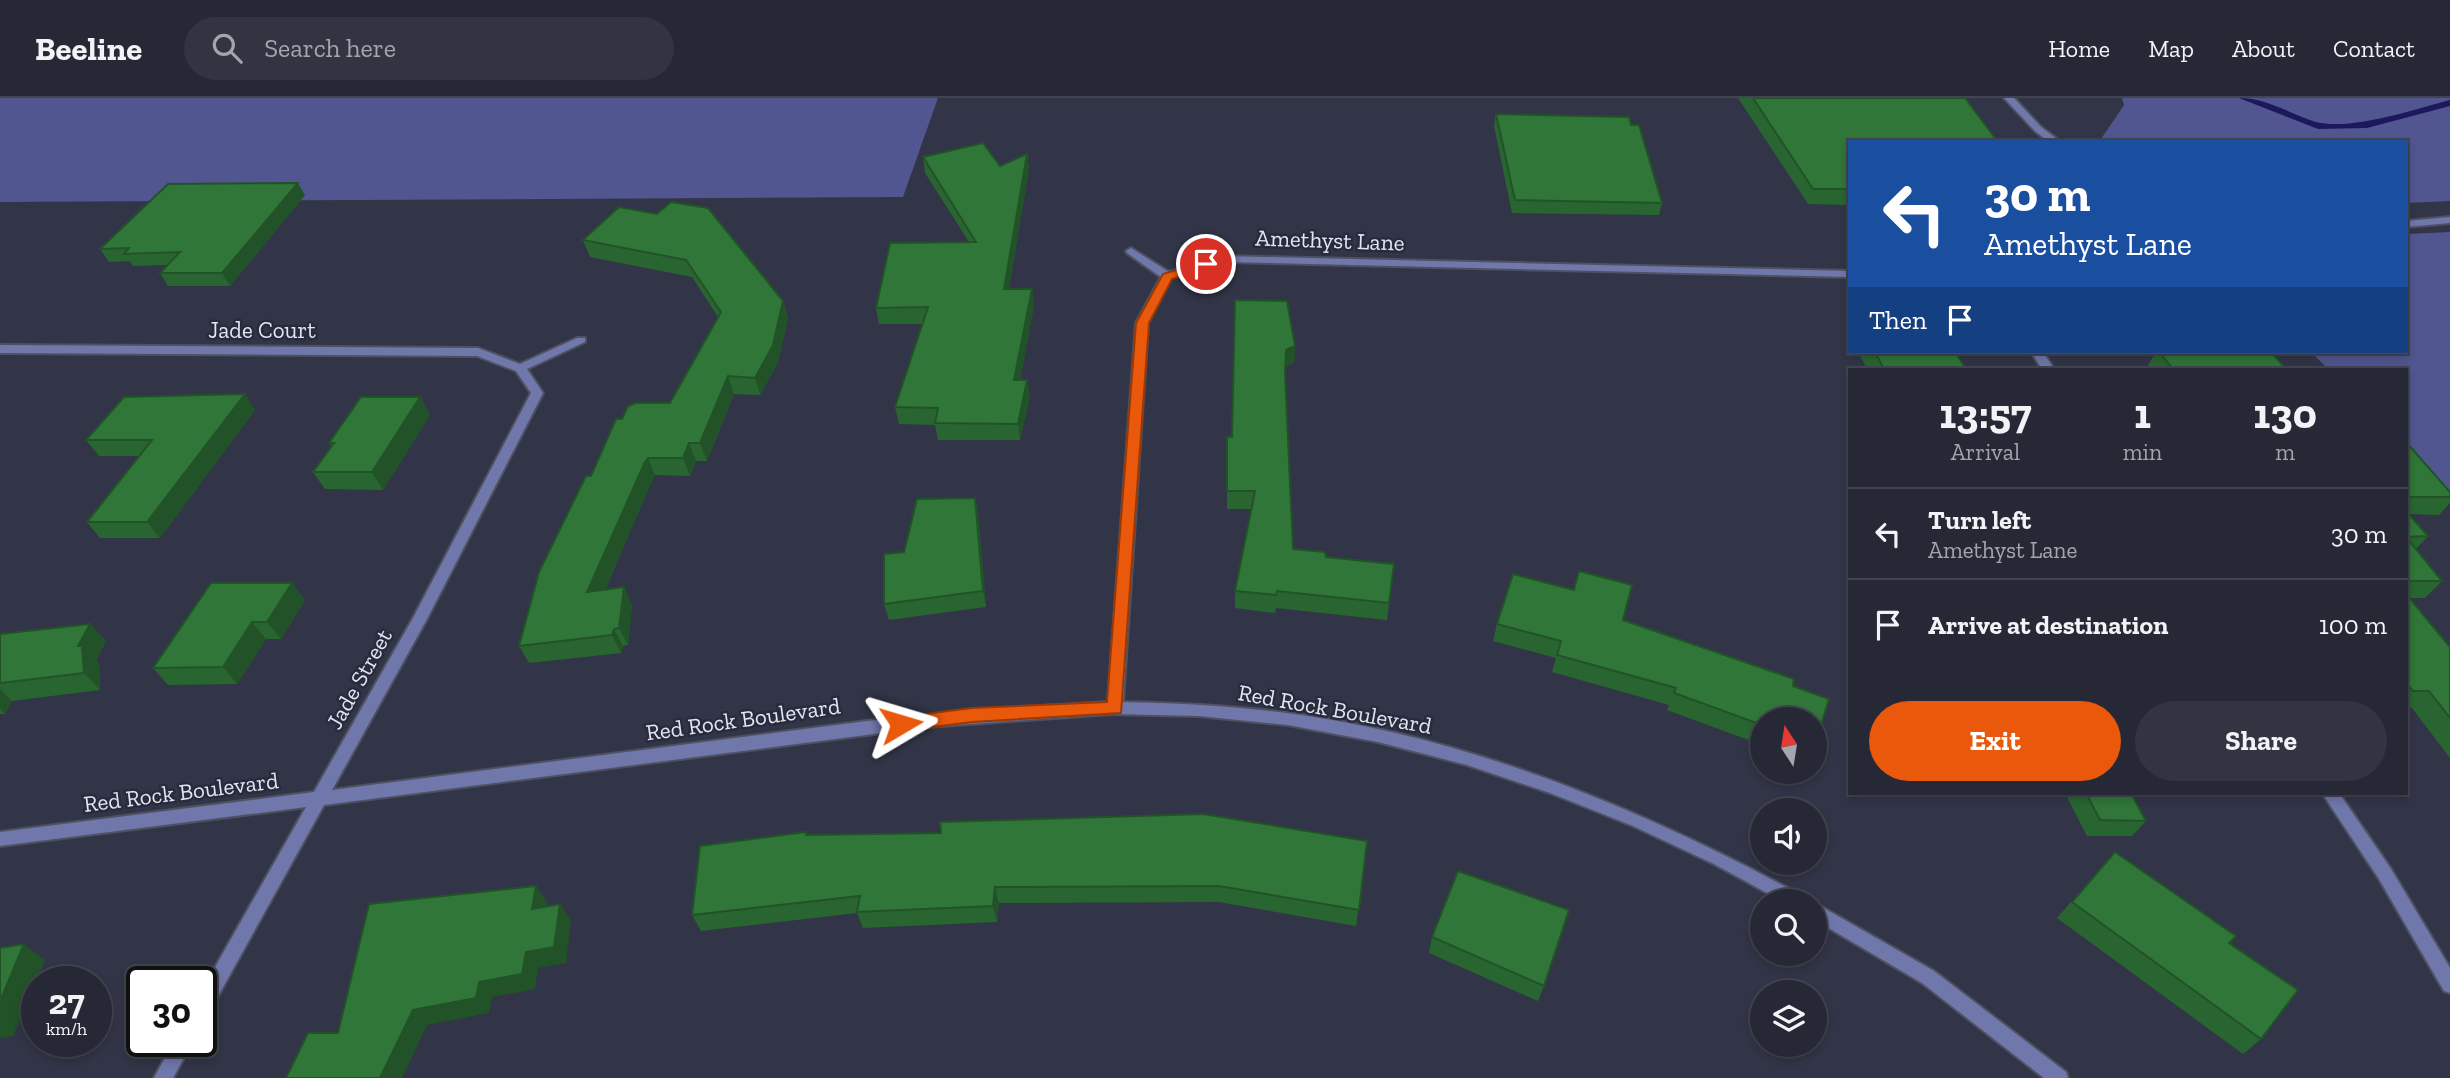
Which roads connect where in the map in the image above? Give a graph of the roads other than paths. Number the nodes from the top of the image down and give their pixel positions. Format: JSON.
{"nodes":[{"id":1,"x":2009,"y":98,"type":"edge"},
{"id":2,"x":2053,"y":140,"type":"edge"},
{"id":3,"x":2450,"y":220,"type":"edge"},
{"id":4,"x":2408,"y":224,"type":"edge"},
{"id":5,"x":1131,"y":251,"type":"dead end"},
{"id":6,"x":1848,"y":274,"type":"edge"},
{"id":7,"x":1167,"y":276,"type":"junction"},
{"id":8,"x":581,"y":340,"type":"dead end"},
{"id":9,"x":1,"y":349,"type":"edge"},
{"id":10,"x":520,"y":368,"type":"junction"},
{"id":11,"x":1115,"y":708,"type":"junction"},
{"id":12,"x":2331,"y":795,"type":"edge"},
{"id":13,"x":319,"y":799,"type":"junction"},
{"id":14,"x":0,"y":839,"type":"edge"},
{"id":15,"x":1777,"y":889,"type":"edge"},
{"id":16,"x":1827,"y":918,"type":"edge"},
{"id":17,"x":217,"y":981,"type":"edge"},
{"id":18,"x":2450,"y":985,"type":"edge"},
{"id":19,"x":175,"y":1057,"type":"edge"},
{"id":20,"x":163,"y":1078,"type":"edge"},
{"id":21,"x":2059,"y":1078,"type":"edge"}],
"edges":[{"from":1,"to":2,"type":"street"},
{"from":3,"to":4,"type":"street"},
{"from":5,"to":7,"type":"street"},
{"from":6,"to":7,"type":"street","name":"Amethyst Lane"},
{"from":7,"to":11,"type":"street"},
{"from":8,"to":10,"type":"street"},
{"from":9,"to":10,"type":"street","name":"Jade Court"},
{"from":10,"to":13,"type":"street","name":"Jade Street"},
{"from":11,"to":13,"type":"street","name":"Red Rock Boulevard"},
{"from":11,"to":15,"type":"street","name":"Red Rock Boulevard"},
{"from":12,"to":18,"type":"street"},
{"from":13,"to":14,"type":"street","name":"Red Rock Boulevard"},
{"from":13,"to":17,"type":"street","name":"Jade Street"},
{"from":16,"to":21,"type":"street"},
{"from":19,"to":20,"type":"street"}]}
